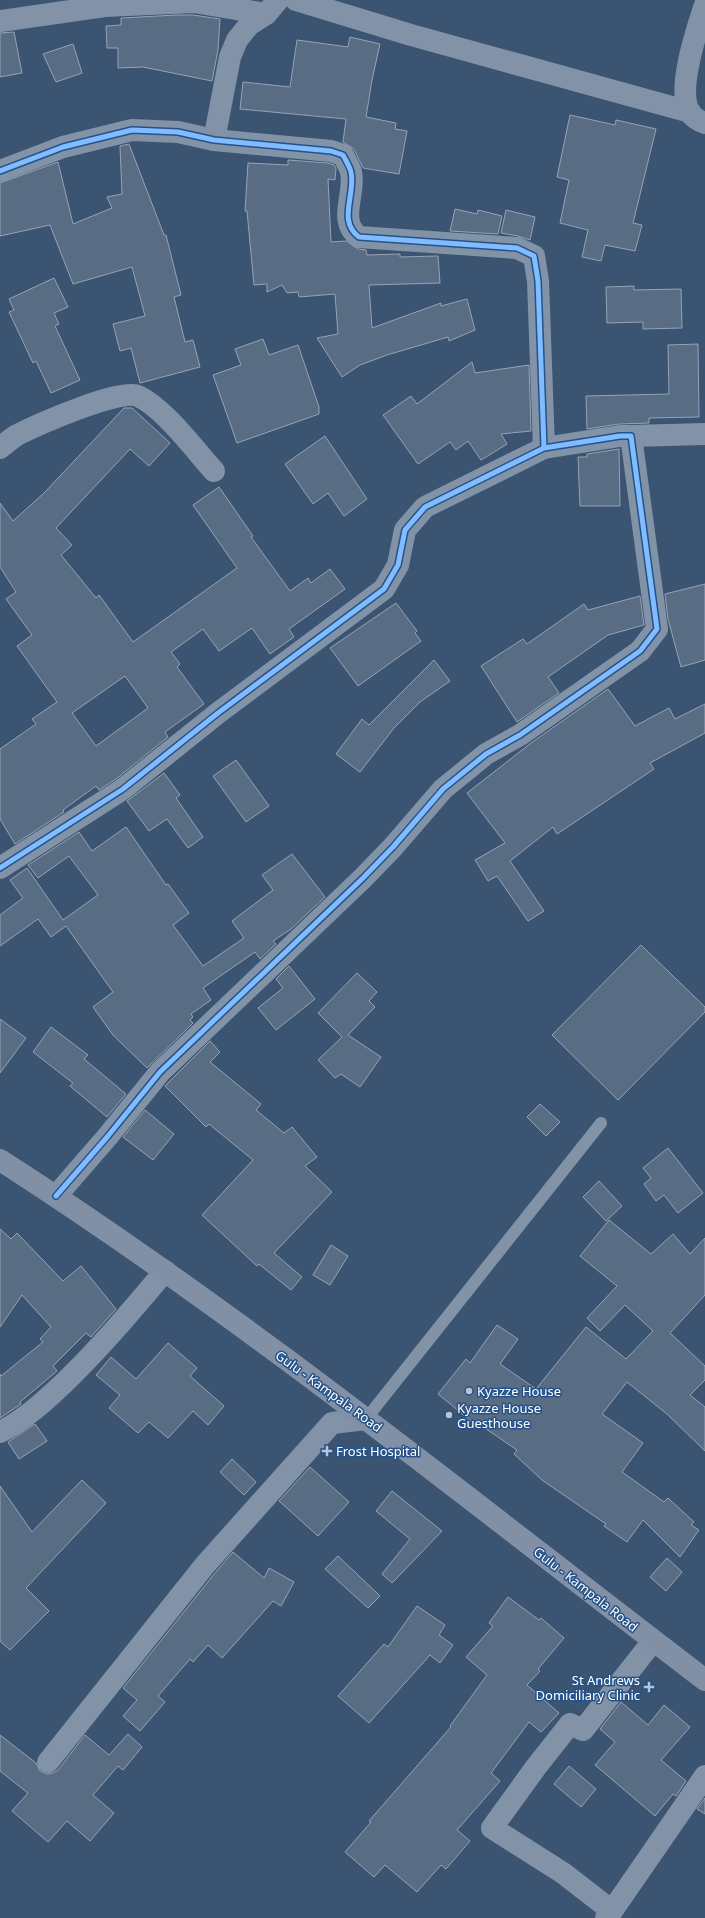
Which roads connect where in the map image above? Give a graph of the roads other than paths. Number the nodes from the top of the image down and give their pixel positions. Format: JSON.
{"nodes":[{"id":1,"x":296,"y":0,"type":"edge"},
{"id":2,"x":705,"y":5,"type":"edge"},
{"id":3,"x":272,"y":7,"type":"edge"},
{"id":4,"x":0,"y":21,"type":"edge"},
{"id":5,"x":697,"y":118,"type":"edge"},
{"id":6,"x":214,"y":140,"type":"junction"},
{"id":7,"x":0,"y":171,"type":"edge"},
{"id":8,"x":705,"y":434,"type":"edge"},
{"id":9,"x":630,"y":436,"type":"junction"},
{"id":10,"x":0,"y":448,"type":"edge"},
{"id":11,"x":544,"y":448,"type":"junction"},
{"id":12,"x":214,"y":471,"type":"dead end"},
{"id":13,"x":0,"y":868,"type":"edge"},
{"id":14,"x":602,"y":1123,"type":"dead end"},
{"id":15,"x":0,"y":1160,"type":"edge"},
{"id":16,"x":0,"y":1172,"type":"edge"},
{"id":17,"x":32,"y":1180,"type":"junction"},
{"id":18,"x":56,"y":1196,"type":"junction"},
{"id":19,"x":165,"y":1271,"type":"junction"},
{"id":20,"x":366,"y":1419,"type":"junction"},
{"id":21,"x":0,"y":1432,"type":"edge"},
{"id":22,"x":653,"y":1641,"type":"junction"},
{"id":23,"x":705,"y":1680,"type":"edge"},
{"id":24,"x":48,"y":1762,"type":"dead end"},
{"id":25,"x":705,"y":1776,"type":"edge"},
{"id":26,"x":609,"y":1915,"type":"edge"}],
"edges":[{"from":1,"to":5,"type":"street"},
{"from":2,"to":5,"type":"street"},
{"from":3,"to":4,"type":"street"},
{"from":3,"to":6,"type":"street"},
{"from":6,"to":7,"type":"street"},
{"from":6,"to":11,"type":"street"},
{"from":8,"to":9,"type":"street"},
{"from":9,"to":11,"type":"street"},
{"from":9,"to":18,"type":"street"},
{"from":10,"to":12,"type":"street"},
{"from":11,"to":13,"type":"street"},
{"from":14,"to":20,"type":"lane"},
{"from":15,"to":17,"type":"main road","name":"Gulu - Kampala Road"},
{"from":16,"to":17,"type":"street"},
{"from":17,"to":18,"type":"main road","name":"Gulu - Kampala Road"},
{"from":18,"to":19,"type":"main road","name":"Gulu - Kampala Road"},
{"from":19,"to":20,"type":"main road","name":"Gulu - Kampala Road"},
{"from":19,"to":21,"type":"street"},
{"from":20,"to":22,"type":"main road","name":"Gulu - Kampala Road"},
{"from":20,"to":24,"type":"street"},
{"from":22,"to":23,"type":"main road","name":"Gulu - Kampala Road"},
{"from":22,"to":26,"type":"street"},
{"from":25,"to":26,"type":"street"}]}
